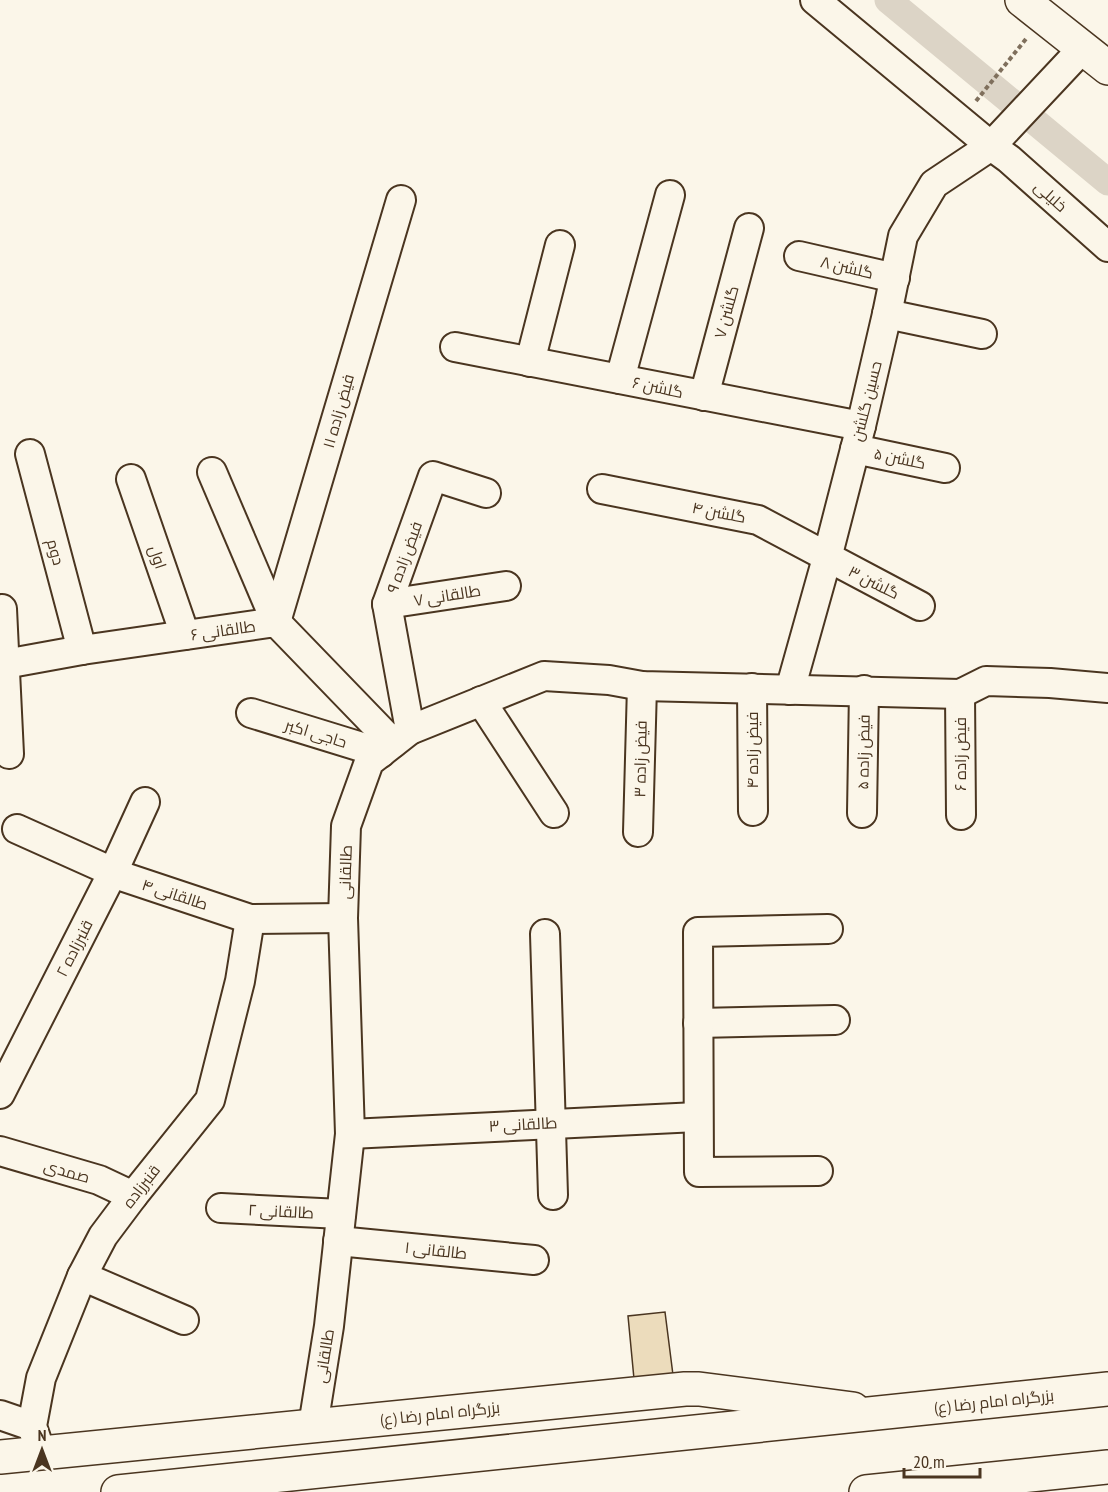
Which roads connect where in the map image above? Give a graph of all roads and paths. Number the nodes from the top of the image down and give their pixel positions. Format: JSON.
{"nodes":[{"id":1,"x":815,"y":0,"type":"edge"},
{"id":2,"x":1022,"y":0,"type":"edge"},
{"id":3,"x":1029,"y":35,"type":"dead end"},
{"id":4,"x":1095,"y":59,"type":"edge"},
{"id":5,"x":976,"y":102,"type":"dead end"},
{"id":6,"x":992,"y":146,"type":"junction"},
{"id":7,"x":670,"y":195,"type":"dead end"},
{"id":8,"x":401,"y":200,"type":"dead end"},
{"id":9,"x":749,"y":228,"type":"dead end"},
{"id":10,"x":560,"y":244,"type":"dead end"},
{"id":11,"x":1108,"y":247,"type":"edge"},
{"id":12,"x":799,"y":256,"type":"dead end"},
{"id":13,"x":895,"y":278,"type":"junction"},
{"id":14,"x":888,"y":314,"type":"junction"},
{"id":15,"x":982,"y":334,"type":"dead end"},
{"id":16,"x":455,"y":347,"type":"dead end"},
{"id":17,"x":530,"y":362,"type":"junction"},
{"id":18,"x":621,"y":379,"type":"junction"},
{"id":19,"x":704,"y":396,"type":"junction"},
{"id":20,"x":858,"y":437,"type":"junction"},
{"id":21,"x":30,"y":454,"type":"dead end"},
{"id":22,"x":945,"y":468,"type":"dead end"},
{"id":23,"x":212,"y":472,"type":"dead end"},
{"id":24,"x":131,"y":479,"type":"dead end"},
{"id":25,"x":602,"y":489,"type":"dead end"},
{"id":26,"x":486,"y":493,"type":"dead end"},
{"id":27,"x":827,"y":558,"type":"junction"},
{"id":28,"x":506,"y":586,"type":"dead end"},
{"id":29,"x":387,"y":604,"type":"junction"},
{"id":30,"x":920,"y":606,"type":"dead end"},
{"id":31,"x":2,"y":609,"type":"dead end"},
{"id":32,"x":276,"y":622,"type":"junction"},
{"id":33,"x":185,"y":635,"type":"junction"},
{"id":34,"x":82,"y":650,"type":"junction"},
{"id":35,"x":5,"y":664,"type":"junction"},
{"id":36,"x":642,"y":686,"type":"junction"},
{"id":37,"x":752,"y":688,"type":"junction"},
{"id":38,"x":1108,"y":688,"type":"edge"},
{"id":39,"x":790,"y":690,"type":"junction"},
{"id":40,"x":864,"y":690,"type":"junction"},
{"id":41,"x":960,"y":694,"type":"junction"},
{"id":42,"x":481,"y":701,"type":"junction"},
{"id":43,"x":251,"y":713,"type":"dead end"},
{"id":44,"x":394,"y":742,"type":"junction"},
{"id":45,"x":9,"y":754,"type":"dead end"},
{"id":46,"x":145,"y":801,"type":"dead end"},
{"id":47,"x":753,"y":811,"type":"dead end"},
{"id":48,"x":554,"y":813,"type":"dead end"},
{"id":49,"x":862,"y":813,"type":"dead end"},
{"id":50,"x":961,"y":815,"type":"dead end"},
{"id":51,"x":16,"y":829,"type":"dead end"},
{"id":52,"x":638,"y":832,"type":"dead end"},
{"id":53,"x":113,"y":872,"type":"junction"},
{"id":54,"x":343,"y":918,"type":"junction"},
{"id":55,"x":250,"y":919,"type":"junction"},
{"id":56,"x":828,"y":929,"type":"dead end"},
{"id":57,"x":545,"y":934,"type":"dead end"},
{"id":58,"x":835,"y":1020,"type":"dead end"},
{"id":59,"x":698,"y":1023,"type":"junction"},
{"id":60,"x":0,"y":1094,"type":"edge"},
{"id":61,"x":697,"y":1117,"type":"junction"},
{"id":62,"x":549,"y":1123,"type":"junction"},
{"id":63,"x":350,"y":1134,"type":"junction"},
{"id":64,"x":0,"y":1151,"type":"edge"},
{"id":65,"x":818,"y":1171,"type":"dead end"},
{"id":66,"x":553,"y":1195,"type":"dead end"},
{"id":67,"x":133,"y":1196,"type":"junction"},
{"id":68,"x":221,"y":1208,"type":"dead end"},
{"id":69,"x":339,"y":1227,"type":"junction"},
{"id":70,"x":534,"y":1260,"type":"dead end"},
{"id":71,"x":82,"y":1276,"type":"junction"},
{"id":72,"x":184,"y":1320,"type":"dead end"},
{"id":73,"x":1108,"y":1389,"type":"edge"},
{"id":74,"x":879,"y":1413,"type":"junction"},
{"id":75,"x":0,"y":1414,"type":"edge"},
{"id":76,"x":313,"y":1426,"type":"junction"},
{"id":77,"x":37,"y":1440,"type":"junction"},
{"id":78,"x":0,"y":1457,"type":"edge"},
{"id":79,"x":1108,"y":1467,"type":"edge"},
{"id":80,"x":894,"y":1491,"type":"edge"},
{"id":81,"x":118,"y":1492,"type":"edge"}],
"edges":[{"from":1,"to":6,"type":"street"},
{"from":2,"to":4,"type":"main road"},
{"from":3,"to":5,"type":"path"},
{"from":4,"to":6,"type":"street","name":"حسین گلشن"},
{"from":6,"to":11,"type":"street","name":"خلیلی"},
{"from":6,"to":13,"type":"street","name":"حسین گلشن"},
{"from":7,"to":18,"type":"street"},
{"from":8,"to":32,"type":"street","name":"فیض زاده ۱۱"},
{"from":9,"to":19,"type":"street","name":"گلشن ۷"},
{"from":10,"to":17,"type":"street"},
{"from":12,"to":13,"type":"street","name":"گلشن ۸"},
{"from":13,"to":14,"type":"street","name":"حسین گلشن"},
{"from":14,"to":15,"type":"street"},
{"from":14,"to":20,"type":"street","name":"حسین گلشن"},
{"from":16,"to":17,"type":"street","name":"گلشن ۶"},
{"from":17,"to":18,"type":"street","name":"گلشن ۶"},
{"from":18,"to":19,"type":"street","name":"گلشن ۶"},
{"from":19,"to":20,"type":"street","name":"گلشن ۶"},
{"from":20,"to":22,"type":"street","name":"گلشن ۵"},
{"from":20,"to":27,"type":"street","name":"حسین گلشن"},
{"from":21,"to":34,"type":"street","name":"دوم"},
{"from":23,"to":32,"type":"street"},
{"from":24,"to":33,"type":"street","name":"اول"},
{"from":25,"to":27,"type":"street","name":"گلشن ۴"},
{"from":26,"to":29,"type":"street","name":"فیض زاده ۹"},
{"from":27,"to":30,"type":"street","name":"گلشن ۳"},
{"from":27,"to":39,"type":"street","name":"حسین گلشن"},
{"from":28,"to":29,"type":"street","name":"طالقانی ۷"},
{"from":29,"to":44,"type":"street","name":"فیض زاده ۹"},
{"from":31,"to":35,"type":"street"},
{"from":32,"to":33,"type":"street","name":"طالقانی ۶"},
{"from":32,"to":44,"type":"street","name":"طالقانی ۶"},
{"from":33,"to":34,"type":"street","name":"طالقانی ۶"},
{"from":34,"to":35,"type":"street","name":"طالقانی ۶"},
{"from":35,"to":45,"type":"street"},
{"from":36,"to":37,"type":"street"},
{"from":36,"to":42,"type":"street"},
{"from":36,"to":52,"type":"street","name":"فیض زاده ۳"},
{"from":37,"to":39,"type":"street"},
{"from":37,"to":47,"type":"street","name":"فیض زاده ۴"},
{"from":38,"to":41,"type":"street"},
{"from":39,"to":40,"type":"street"},
{"from":40,"to":41,"type":"street"},
{"from":40,"to":49,"type":"street","name":"فیض زاده ۵"},
{"from":41,"to":50,"type":"street","name":"فیض زاده ۶"},
{"from":42,"to":44,"type":"street"},
{"from":42,"to":48,"type":"street"},
{"from":43,"to":44,"type":"street","name":"حاجی اکبر"},
{"from":44,"to":54,"type":"street","name":"طالقانی"},
{"from":46,"to":53,"type":"street","name":"قنبرزاده ۲"},
{"from":51,"to":53,"type":"street","name":"طالقانی ۴"},
{"from":53,"to":55,"type":"street","name":"طالقانی ۴"},
{"from":53,"to":60,"type":"street","name":"قنبرزاده ۲"},
{"from":54,"to":55,"type":"street","name":"طالقانی ۴"},
{"from":54,"to":63,"type":"street","name":"طالقانی"},
{"from":55,"to":67,"type":"street","name":"قنبرزاده"},
{"from":56,"to":59,"type":"street"},
{"from":57,"to":62,"type":"street"},
{"from":58,"to":59,"type":"street"},
{"from":59,"to":61,"type":"street"},
{"from":61,"to":62,"type":"street","name":"طالقانی ۳"},
{"from":61,"to":65,"type":"street"},
{"from":62,"to":63,"type":"street","name":"طالقانی ۳"},
{"from":62,"to":66,"type":"street"},
{"from":63,"to":69,"type":"street","name":"طالقانی"},
{"from":64,"to":67,"type":"street","name":"صمدی"},
{"from":67,"to":71,"type":"street","name":"قنبرزاده"},
{"from":68,"to":69,"type":"street","name":"طالقانی ۲"},
{"from":69,"to":70,"type":"street","name":"طالقانی ۱"},
{"from":69,"to":76,"type":"street","name":"طالقانی"},
{"from":71,"to":72,"type":"street"},
{"from":71,"to":77,"type":"street","name":"قنبرزاده"},
{"from":73,"to":74,"type":"main road","name":"بزرگراه امام رضا (ع)"},
{"from":74,"to":76,"type":"main road","name":"بزرگراه امام رضا (ع)"},
{"from":74,"to":81,"type":"main road","name":"بزرگراه امام رضا (ع)"},
{"from":75,"to":77,"type":"street"},
{"from":76,"to":77,"type":"main road","name":"بزرگراه امام رضا (ع)"},
{"from":77,"to":78,"type":"main road","name":"بزرگراه امام رضا (ع)"},
{"from":79,"to":80,"type":"main road"}]}
